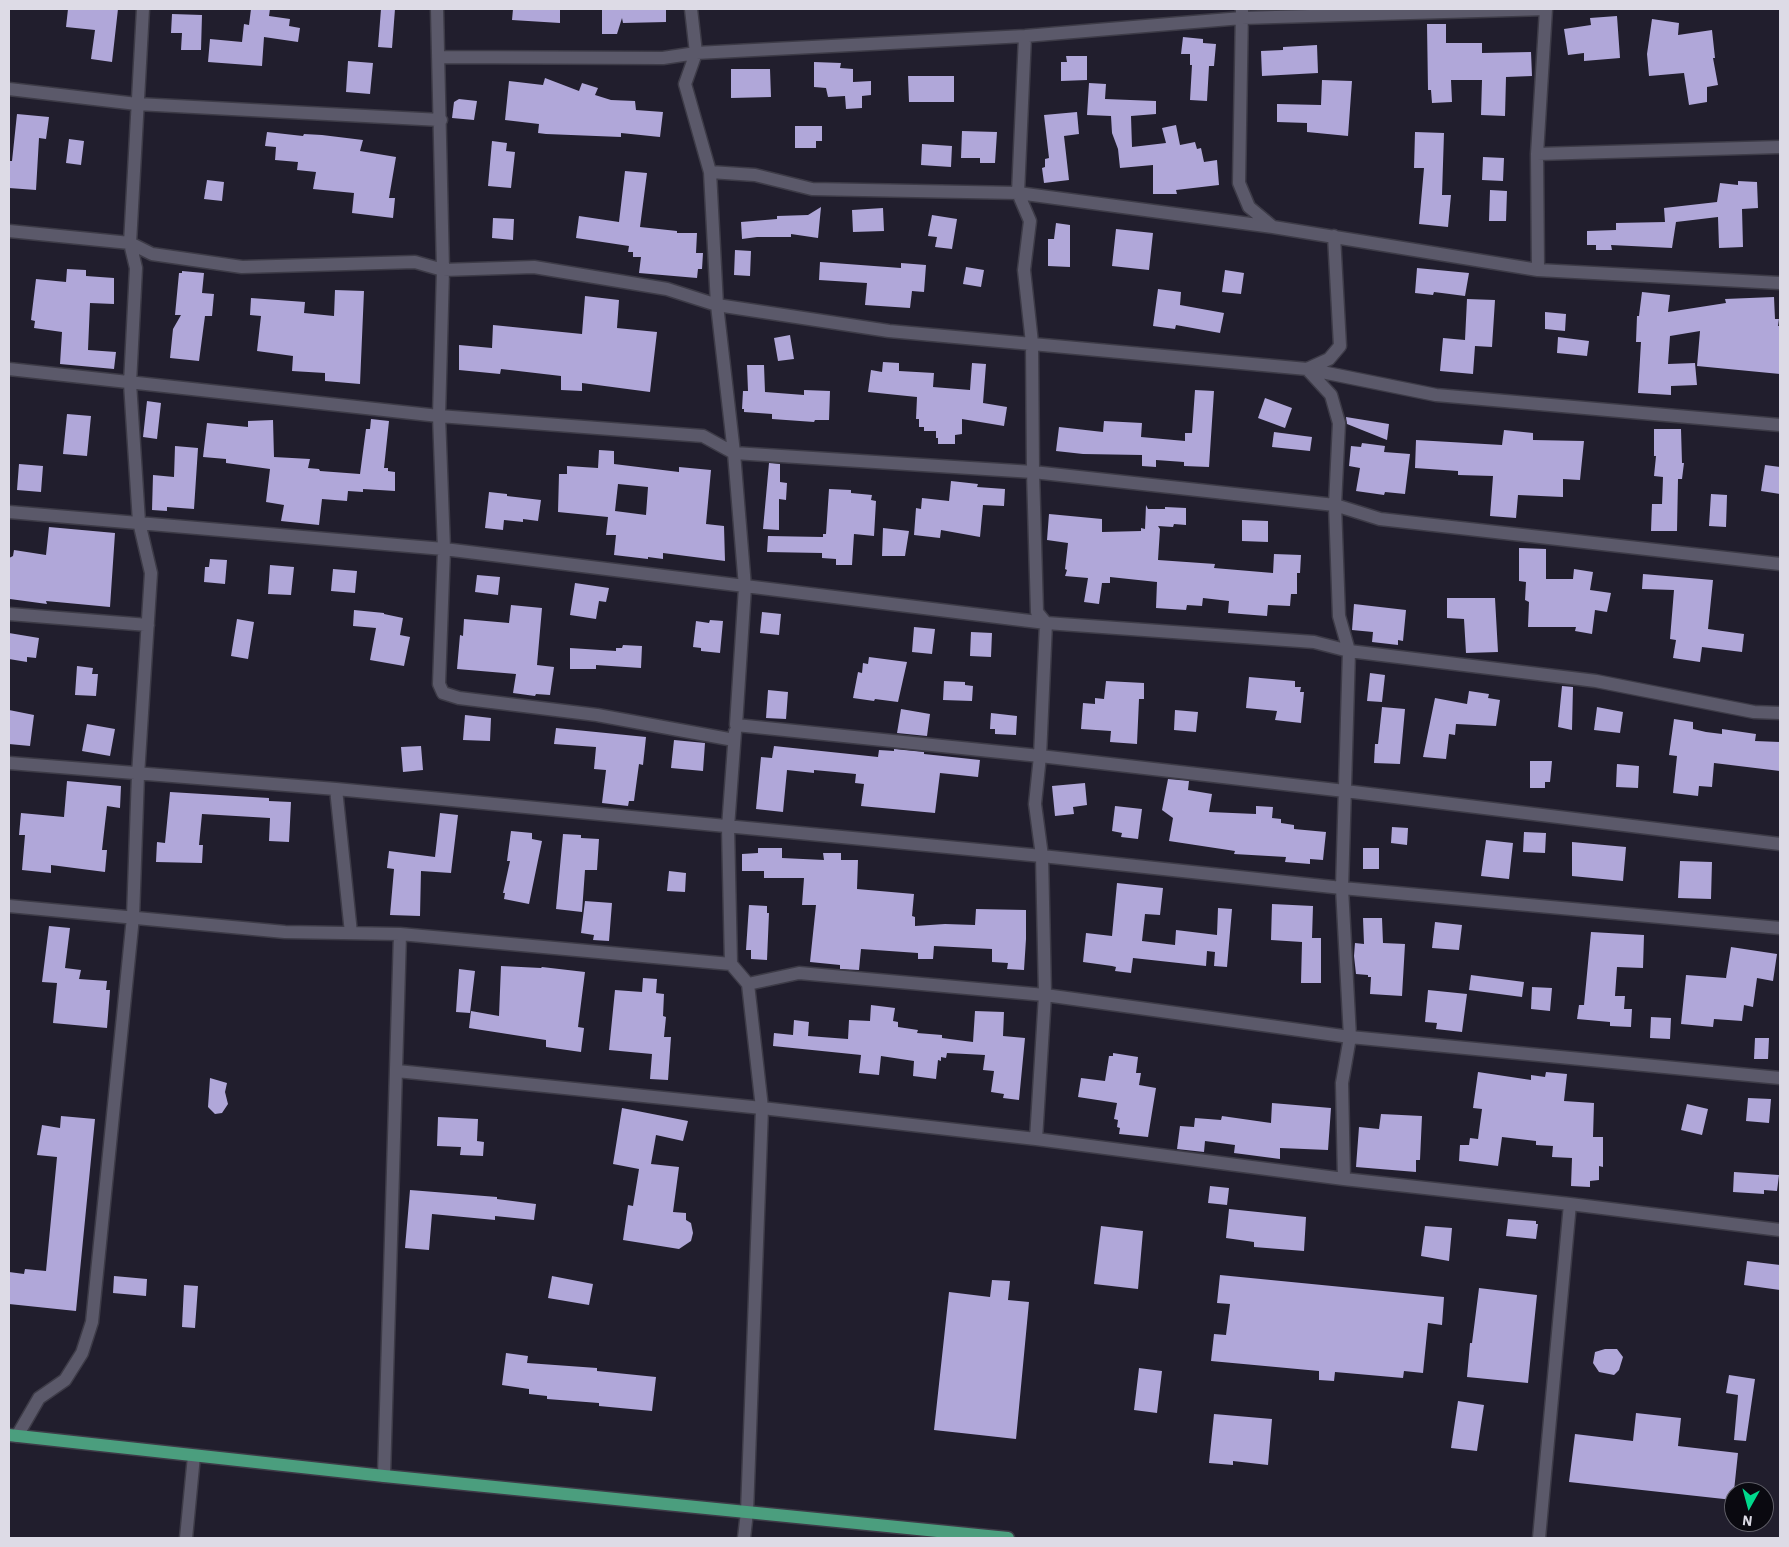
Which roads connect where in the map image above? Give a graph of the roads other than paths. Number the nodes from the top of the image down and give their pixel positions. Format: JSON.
{"nodes":[{"id":1,"x":143,"y":9,"type":"edge"},
{"id":2,"x":437,"y":9,"type":"edge"},
{"id":3,"x":691,"y":9,"type":"edge"},
{"id":4,"x":1546,"y":9,"type":"edge"},
{"id":5,"x":1242,"y":14,"type":"edge"},
{"id":6,"x":1025,"y":36,"type":"junction"},
{"id":7,"x":696,"y":53,"type":"junction"},
{"id":8,"x":438,"y":57,"type":"junction"},
{"id":9,"x":9,"y":89,"type":"edge"},
{"id":10,"x":137,"y":104,"type":"junction"},
{"id":11,"x":441,"y":120,"type":"junction"},
{"id":12,"x":1780,"y":147,"type":"edge"},
{"id":13,"x":1537,"y":154,"type":"junction"},
{"id":14,"x":710,"y":172,"type":"junction"},
{"id":15,"x":1018,"y":192,"type":"junction"},
{"id":16,"x":1273,"y":226,"type":"junction"},
{"id":17,"x":9,"y":232,"type":"edge"},
{"id":18,"x":1334,"y":236,"type":"junction"},
{"id":19,"x":130,"y":243,"type":"junction"},
{"id":20,"x":443,"y":270,"type":"junction"},
{"id":21,"x":1538,"y":270,"type":"junction"},
{"id":22,"x":1780,"y":283,"type":"edge"},
{"id":23,"x":717,"y":305,"type":"junction"},
{"id":24,"x":1032,"y":343,"type":"junction"},
{"id":25,"x":9,"y":368,"type":"edge"},
{"id":26,"x":1308,"y":369,"type":"junction"},
{"id":27,"x":130,"y":382,"type":"junction"},
{"id":28,"x":439,"y":416,"type":"junction"},
{"id":29,"x":1780,"y":425,"type":"edge"},
{"id":30,"x":734,"y":453,"type":"junction"},
{"id":31,"x":1033,"y":472,"type":"junction"},
{"id":32,"x":1335,"y":505,"type":"junction"},
{"id":33,"x":9,"y":512,"type":"edge"},
{"id":34,"x":139,"y":522,"type":"junction"},
{"id":35,"x":444,"y":549,"type":"junction"},
{"id":36,"x":1780,"y":564,"type":"edge"},
{"id":37,"x":745,"y":587,"type":"junction"},
{"id":38,"x":9,"y":614,"type":"edge"},
{"id":39,"x":1046,"y":623,"type":"junction"},
{"id":40,"x":148,"y":625,"type":"junction"},
{"id":41,"x":1348,"y":651,"type":"junction"},
{"id":42,"x":1780,"y":713,"type":"edge"},
{"id":43,"x":736,"y":725,"type":"junction"},
{"id":44,"x":734,"y":740,"type":"junction"},
{"id":45,"x":1040,"y":756,"type":"junction"},
{"id":46,"x":9,"y":763,"type":"edge"},
{"id":47,"x":138,"y":775,"type":"junction"},
{"id":48,"x":336,"y":790,"type":"junction"},
{"id":49,"x":1345,"y":791,"type":"junction"},
{"id":50,"x":728,"y":827,"type":"junction"},
{"id":51,"x":1780,"y":844,"type":"edge"},
{"id":52,"x":1042,"y":856,"type":"junction"},
{"id":53,"x":1342,"y":888,"type":"junction"},
{"id":54,"x":9,"y":906,"type":"edge"},
{"id":55,"x":133,"y":917,"type":"junction"},
{"id":56,"x":1780,"y":928,"type":"edge"},
{"id":57,"x":351,"y":933,"type":"junction"},
{"id":58,"x":400,"y":934,"type":"junction"},
{"id":59,"x":731,"y":964,"type":"junction"},
{"id":60,"x":748,"y":984,"type":"junction"},
{"id":61,"x":1045,"y":996,"type":"junction"},
{"id":62,"x":1350,"y":1037,"type":"junction"},
{"id":63,"x":398,"y":1071,"type":"junction"},
{"id":64,"x":1780,"y":1078,"type":"edge"},
{"id":65,"x":762,"y":1108,"type":"junction"},
{"id":66,"x":1036,"y":1140,"type":"junction"},
{"id":67,"x":1344,"y":1179,"type":"junction"},
{"id":68,"x":1570,"y":1204,"type":"junction"},
{"id":69,"x":1780,"y":1230,"type":"edge"},
{"id":70,"x":13,"y":1436,"type":"edge"},
{"id":71,"x":194,"y":1456,"type":"junction"},
{"id":72,"x":384,"y":1476,"type":"junction"},
{"id":73,"x":747,"y":1512,"type":"junction"},
{"id":74,"x":186,"y":1538,"type":"edge"},
{"id":75,"x":744,"y":1538,"type":"edge"},
{"id":76,"x":1008,"y":1538,"type":"edge"},
{"id":77,"x":1539,"y":1538,"type":"edge"}],
"edges":[{"from":1,"to":10,"type":"street"},
{"from":2,"to":8,"type":"street"},
{"from":3,"to":7,"type":"street"},
{"from":4,"to":5,"type":"street"},
{"from":4,"to":13,"type":"street"},
{"from":5,"to":6,"type":"street"},
{"from":5,"to":16,"type":"street"},
{"from":6,"to":7,"type":"street"},
{"from":6,"to":15,"type":"street"},
{"from":7,"to":8,"type":"street"},
{"from":7,"to":14,"type":"street"},
{"from":8,"to":11,"type":"street"},
{"from":9,"to":10,"type":"street"},
{"from":10,"to":11,"type":"street"},
{"from":10,"to":19,"type":"street"},
{"from":11,"to":20,"type":"street"},
{"from":12,"to":13,"type":"street"},
{"from":13,"to":21,"type":"street"},
{"from":14,"to":15,"type":"street"},
{"from":14,"to":23,"type":"street"},
{"from":15,"to":16,"type":"street"},
{"from":15,"to":24,"type":"street"},
{"from":16,"to":18,"type":"street"},
{"from":17,"to":19,"type":"street"},
{"from":18,"to":21,"type":"street"},
{"from":18,"to":26,"type":"street"},
{"from":19,"to":20,"type":"street"},
{"from":19,"to":27,"type":"street"},
{"from":20,"to":23,"type":"street"},
{"from":20,"to":28,"type":"street"},
{"from":21,"to":22,"type":"street"},
{"from":23,"to":24,"type":"street"},
{"from":23,"to":30,"type":"street"},
{"from":24,"to":26,"type":"street"},
{"from":24,"to":31,"type":"street"},
{"from":25,"to":27,"type":"street"},
{"from":26,"to":29,"type":"street"},
{"from":26,"to":32,"type":"street"},
{"from":27,"to":28,"type":"street"},
{"from":27,"to":34,"type":"street"},
{"from":28,"to":30,"type":"street"},
{"from":28,"to":35,"type":"street"},
{"from":30,"to":31,"type":"street"},
{"from":30,"to":37,"type":"street"},
{"from":31,"to":32,"type":"street"},
{"from":31,"to":39,"type":"street"},
{"from":32,"to":36,"type":"street"},
{"from":32,"to":41,"type":"street"},
{"from":33,"to":34,"type":"street"},
{"from":34,"to":35,"type":"street"},
{"from":34,"to":40,"type":"street"},
{"from":35,"to":37,"type":"street"},
{"from":35,"to":44,"type":"street"},
{"from":37,"to":39,"type":"street"},
{"from":37,"to":43,"type":"street"},
{"from":38,"to":40,"type":"street"},
{"from":39,"to":41,"type":"street"},
{"from":39,"to":45,"type":"street"},
{"from":40,"to":47,"type":"street"},
{"from":41,"to":42,"type":"street"},
{"from":41,"to":49,"type":"street"},
{"from":43,"to":44,"type":"street"},
{"from":43,"to":45,"type":"street"},
{"from":44,"to":50,"type":"street"},
{"from":45,"to":49,"type":"street"},
{"from":45,"to":52,"type":"street"},
{"from":46,"to":47,"type":"street"},
{"from":47,"to":48,"type":"street"},
{"from":47,"to":55,"type":"street"},
{"from":48,"to":50,"type":"street"},
{"from":48,"to":57,"type":"street"},
{"from":49,"to":51,"type":"street"},
{"from":49,"to":53,"type":"street"},
{"from":50,"to":52,"type":"street"},
{"from":50,"to":59,"type":"street"},
{"from":52,"to":53,"type":"street"},
{"from":52,"to":61,"type":"street"},
{"from":53,"to":56,"type":"street"},
{"from":53,"to":62,"type":"street"},
{"from":54,"to":55,"type":"street"},
{"from":55,"to":57,"type":"street"},
{"from":55,"to":70,"type":"street"},
{"from":57,"to":58,"type":"street"},
{"from":58,"to":59,"type":"street"},
{"from":58,"to":63,"type":"street"},
{"from":59,"to":60,"type":"street"},
{"from":60,"to":61,"type":"street"},
{"from":60,"to":65,"type":"street"},
{"from":61,"to":62,"type":"street"},
{"from":61,"to":66,"type":"street"},
{"from":62,"to":64,"type":"street"},
{"from":62,"to":67,"type":"street"},
{"from":63,"to":65,"type":"street"},
{"from":63,"to":72,"type":"street"},
{"from":65,"to":66,"type":"street"},
{"from":65,"to":73,"type":"street"},
{"from":66,"to":67,"type":"street"},
{"from":67,"to":68,"type":"street"},
{"from":68,"to":69,"type":"street"},
{"from":68,"to":77,"type":"street"},
{"from":70,"to":71,"type":"main road"},
{"from":71,"to":72,"type":"main road"},
{"from":71,"to":74,"type":"street"},
{"from":72,"to":73,"type":"main road"},
{"from":73,"to":75,"type":"street"},
{"from":73,"to":76,"type":"main road"}]}
